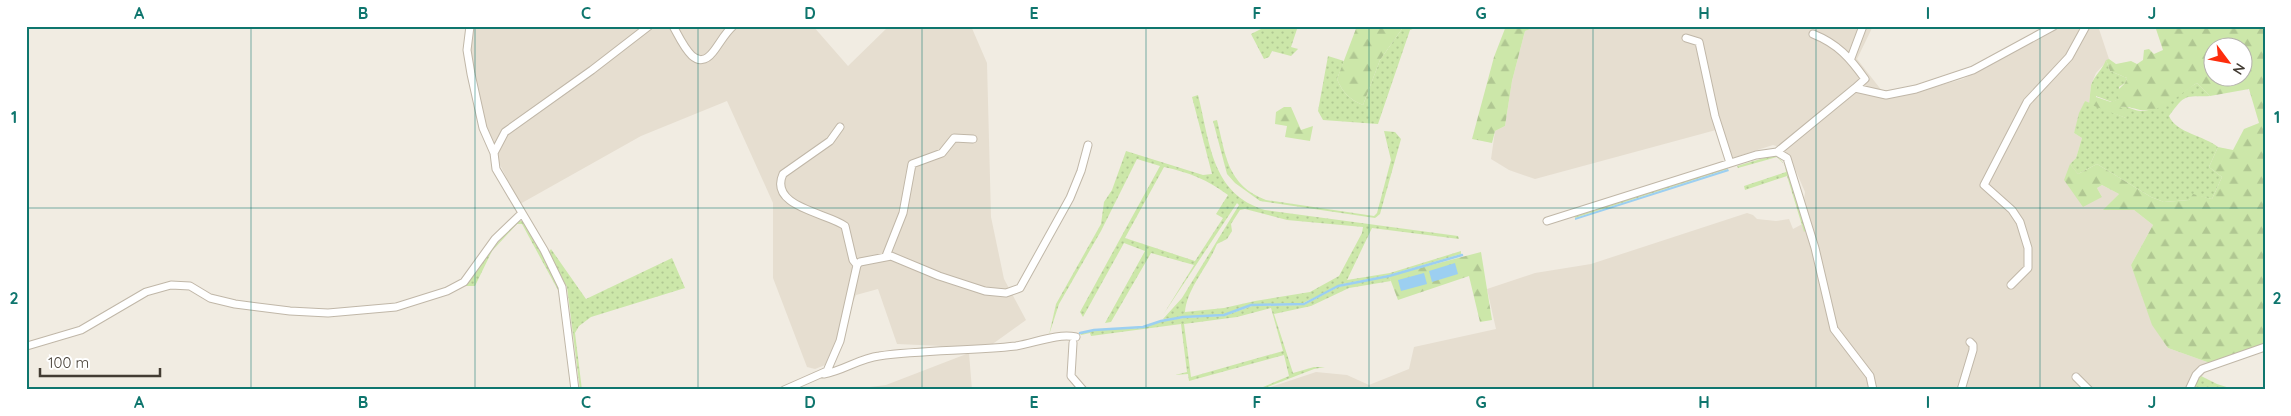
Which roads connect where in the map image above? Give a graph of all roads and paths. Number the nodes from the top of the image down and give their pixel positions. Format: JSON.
{"nodes":[{"id":1,"x":470,"y":26,"type":"edge"},
{"id":2,"x":649,"y":26,"type":"edge"},
{"id":3,"x":674,"y":26,"type":"edge"},
{"id":4,"x":732,"y":26,"type":"edge"},
{"id":5,"x":1863,"y":26,"type":"edge"},
{"id":6,"x":2054,"y":26,"type":"edge"},
{"id":7,"x":2086,"y":26,"type":"edge"},
{"id":8,"x":1813,"y":34,"type":"dead end"},
{"id":9,"x":1686,"y":38,"type":"dead end"},
{"id":10,"x":1851,"y":58,"type":"junction"},
{"id":11,"x":1855,"y":88,"type":"junction"},
{"id":12,"x":840,"y":128,"type":"dead end"},
{"id":13,"x":973,"y":139,"type":"dead end"},
{"id":14,"x":1088,"y":145,"type":"dead end"},
{"id":15,"x":494,"y":152,"type":"junction"},
{"id":16,"x":1777,"y":152,"type":"junction"},
{"id":17,"x":1730,"y":163,"type":"junction"},
{"id":18,"x":521,"y":214,"type":"junction"},
{"id":19,"x":1548,"y":221,"type":"dead end"},
{"id":20,"x":886,"y":256,"type":"junction"},
{"id":21,"x":857,"y":265,"type":"junction"},
{"id":22,"x":2011,"y":285,"type":"dead end"},
{"id":23,"x":1970,"y":342,"type":"dead end"},
{"id":24,"x":27,"y":346,"type":"edge"},
{"id":25,"x":2265,"y":347,"type":"edge"},
{"id":26,"x":824,"y":374,"type":"junction"},
{"id":27,"x":2076,"y":377,"type":"dead end"},
{"id":28,"x":575,"y":390,"type":"edge"},
{"id":29,"x":784,"y":390,"type":"edge"},
{"id":30,"x":1083,"y":390,"type":"edge"},
{"id":31,"x":1873,"y":390,"type":"edge"},
{"id":32,"x":1961,"y":390,"type":"edge"},
{"id":33,"x":2089,"y":390,"type":"edge"},
{"id":34,"x":2188,"y":390,"type":"edge"}],
"edges":[{"from":1,"to":15,"type":"street"},
{"from":2,"to":15,"type":"street"},
{"from":3,"to":4,"type":"street"},
{"from":5,"to":10,"type":"street"},
{"from":6,"to":11,"type":"street"},
{"from":7,"to":22,"type":"street"},
{"from":8,"to":10,"type":"street"},
{"from":9,"to":17,"type":"street"},
{"from":10,"to":11,"type":"street"},
{"from":11,"to":16,"type":"street"},
{"from":12,"to":21,"type":"street"},
{"from":13,"to":20,"type":"street"},
{"from":14,"to":20,"type":"street"},
{"from":15,"to":18,"type":"street"},
{"from":16,"to":17,"type":"street"},
{"from":16,"to":31,"type":"street"},
{"from":17,"to":19,"type":"street"},
{"from":18,"to":24,"type":"street"},
{"from":18,"to":28,"type":"street"},
{"from":20,"to":21,"type":"street"},
{"from":21,"to":26,"type":"street"},
{"from":23,"to":32,"type":"street"},
{"from":25,"to":34,"type":"street"},
{"from":26,"to":29,"type":"street"},
{"from":26,"to":30,"type":"street"},
{"from":27,"to":33,"type":"street"}]}
